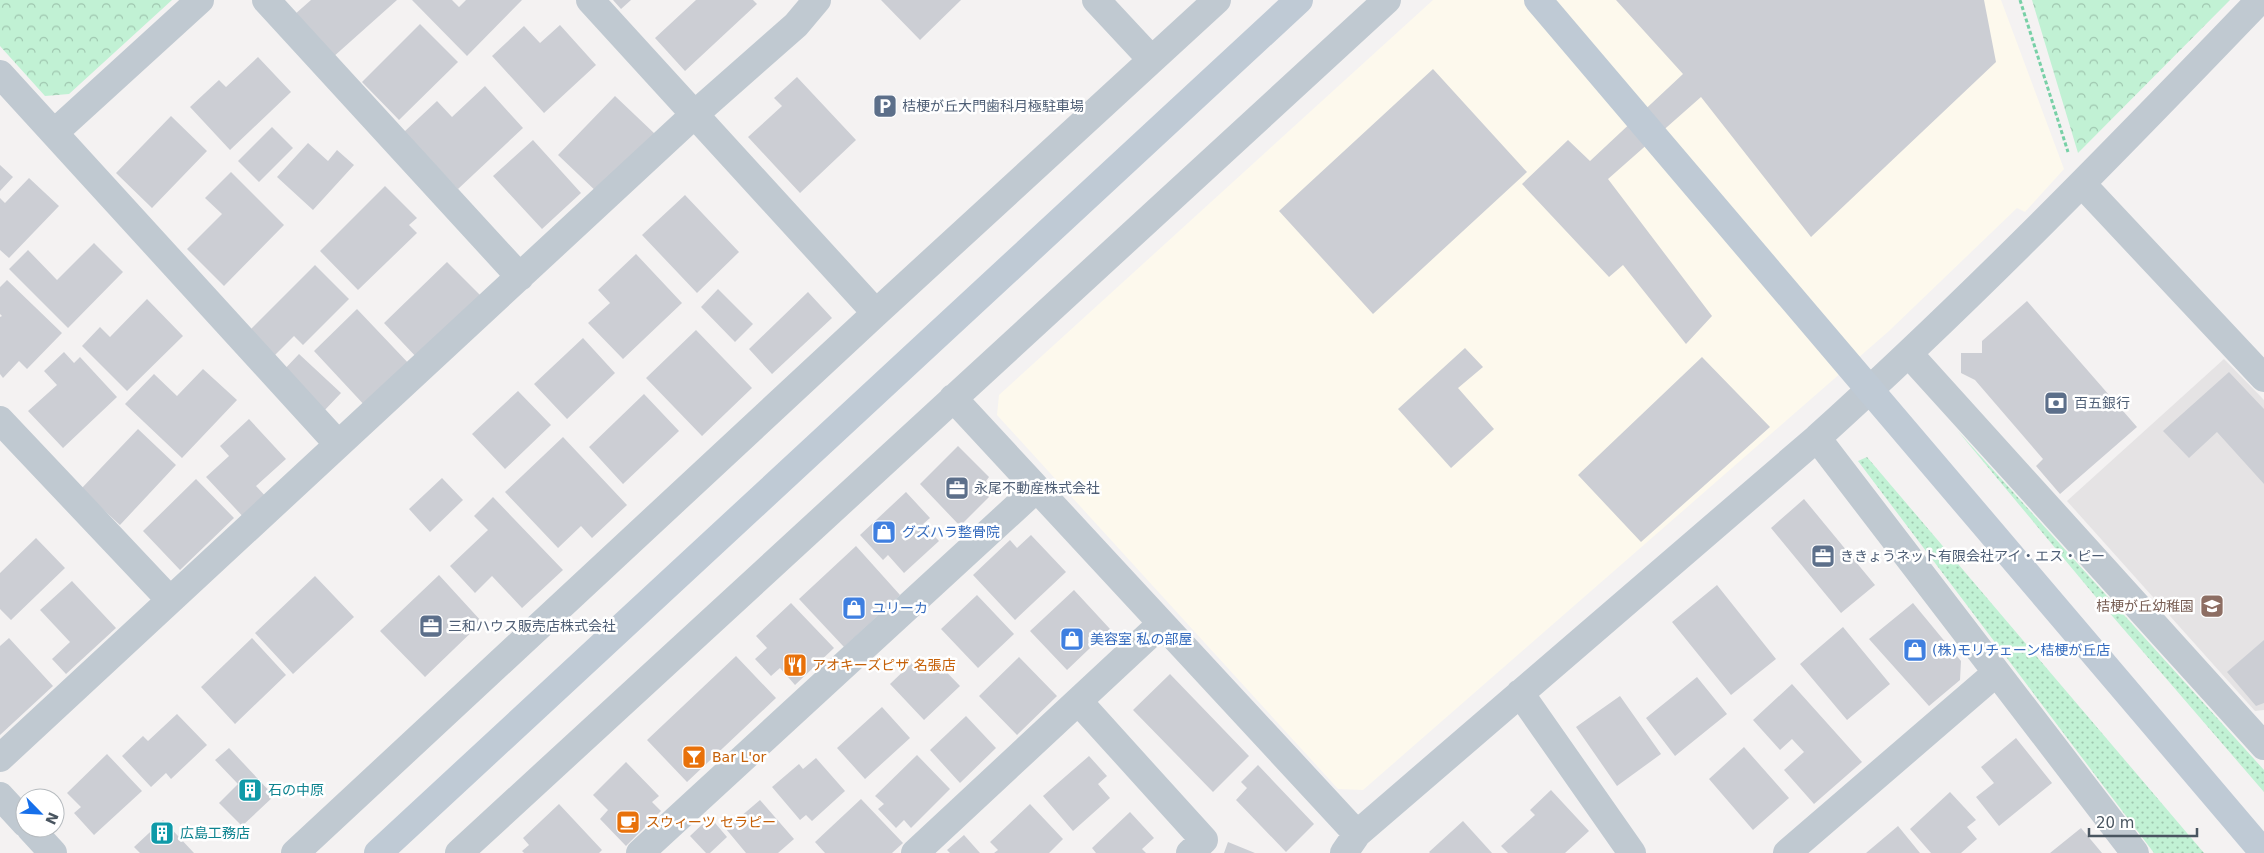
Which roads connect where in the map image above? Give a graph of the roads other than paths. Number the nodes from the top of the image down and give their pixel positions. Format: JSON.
{"nodes":[{"id":1,"x":200,"y":0,"type":"edge"},
{"id":2,"x":266,"y":0,"type":"edge"},
{"id":3,"x":590,"y":0,"type":"edge"},
{"id":4,"x":817,"y":0,"type":"edge"},
{"id":5,"x":1096,"y":0,"type":"edge"},
{"id":6,"x":1218,"y":0,"type":"edge"},
{"id":7,"x":1299,"y":0,"type":"edge"},
{"id":8,"x":1387,"y":0,"type":"edge"},
{"id":9,"x":1538,"y":0,"type":"edge"},
{"id":10,"x":2260,"y":0,"type":"edge"},
{"id":11,"x":1152,"y":59,"type":"junction"},
{"id":12,"x":0,"y":74,"type":"edge"},
{"id":13,"x":695,"y":114,"type":"junction"},
{"id":14,"x":54,"y":133,"type":"junction"},
{"id":15,"x":2083,"y":185,"type":"junction"},
{"id":16,"x":520,"y":277,"type":"junction"},
{"id":17,"x":876,"y":314,"type":"junction"},
{"id":18,"x":1909,"y":354,"type":"junction"},
{"id":19,"x":2264,"y":378,"type":"edge"},
{"id":20,"x":1871,"y":390,"type":"junction"},
{"id":21,"x":954,"y":398,"type":"junction"},
{"id":22,"x":0,"y":420,"type":"edge"},
{"id":23,"x":1817,"y":438,"type":"junction"},
{"id":24,"x":338,"y":444,"type":"junction"},
{"id":25,"x":1036,"y":489,"type":"junction"},
{"id":26,"x":170,"y":600,"type":"junction"},
{"id":27,"x":1161,"y":624,"type":"junction"},
{"id":28,"x":1996,"y":673,"type":"junction"},
{"id":29,"x":1520,"y":693,"type":"junction"},
{"id":30,"x":1079,"y":702,"type":"junction"},
{"id":31,"x":2263,"y":743,"type":"edge"},
{"id":32,"x":0,"y":758,"type":"edge"},
{"id":33,"x":0,"y":796,"type":"edge"},
{"id":34,"x":15,"y":812,"type":"edge"},
{"id":35,"x":39,"y":838,"type":"edge"},
{"id":36,"x":1350,"y":844,"type":"edge"},
{"id":37,"x":53,"y":853,"type":"edge"},
{"id":38,"x":295,"y":853,"type":"edge"},
{"id":39,"x":378,"y":853,"type":"edge"},
{"id":40,"x":459,"y":853,"type":"edge"},
{"id":41,"x":640,"y":853,"type":"edge"},
{"id":42,"x":915,"y":853,"type":"edge"},
{"id":43,"x":1190,"y":853,"type":"edge"},
{"id":44,"x":1632,"y":853,"type":"edge"},
{"id":45,"x":1787,"y":853,"type":"edge"},
{"id":46,"x":2135,"y":853,"type":"edge"},
{"id":47,"x":2264,"y":853,"type":"edge"}],
"edges":[{"from":1,"to":14,"type":"street"},
{"from":2,"to":16,"type":"street"},
{"from":3,"to":13,"type":"street"},
{"from":4,"to":13,"type":"street"},
{"from":5,"to":11,"type":"street"},
{"from":6,"to":11,"type":"street"},
{"from":7,"to":39,"type":"street"},
{"from":8,"to":21,"type":"street"},
{"from":9,"to":20,"type":"street"},
{"from":10,"to":15,"type":"street"},
{"from":11,"to":17,"type":"street"},
{"from":12,"to":14,"type":"street"},
{"from":13,"to":16,"type":"street"},
{"from":13,"to":17,"type":"street"},
{"from":14,"to":24,"type":"street"},
{"from":15,"to":18,"type":"street"},
{"from":15,"to":19,"type":"street"},
{"from":16,"to":24,"type":"street"},
{"from":17,"to":38,"type":"street"},
{"from":18,"to":20,"type":"street"},
{"from":18,"to":31,"type":"street"},
{"from":20,"to":23,"type":"street"},
{"from":20,"to":47,"type":"street"},
{"from":21,"to":25,"type":"street"},
{"from":21,"to":40,"type":"street"},
{"from":22,"to":26,"type":"street"},
{"from":23,"to":28,"type":"street"},
{"from":23,"to":29,"type":"street"},
{"from":24,"to":26,"type":"street"},
{"from":25,"to":27,"type":"street"},
{"from":25,"to":41,"type":"street"},
{"from":26,"to":32,"type":"street"},
{"from":27,"to":30,"type":"street"},
{"from":27,"to":36,"type":"street"},
{"from":28,"to":45,"type":"street"},
{"from":28,"to":46,"type":"street"},
{"from":29,"to":36,"type":"street"},
{"from":29,"to":44,"type":"street"},
{"from":30,"to":42,"type":"street"},
{"from":30,"to":43,"type":"street"},
{"from":33,"to":34,"type":"street"},
{"from":35,"to":37,"type":"street"}]}
